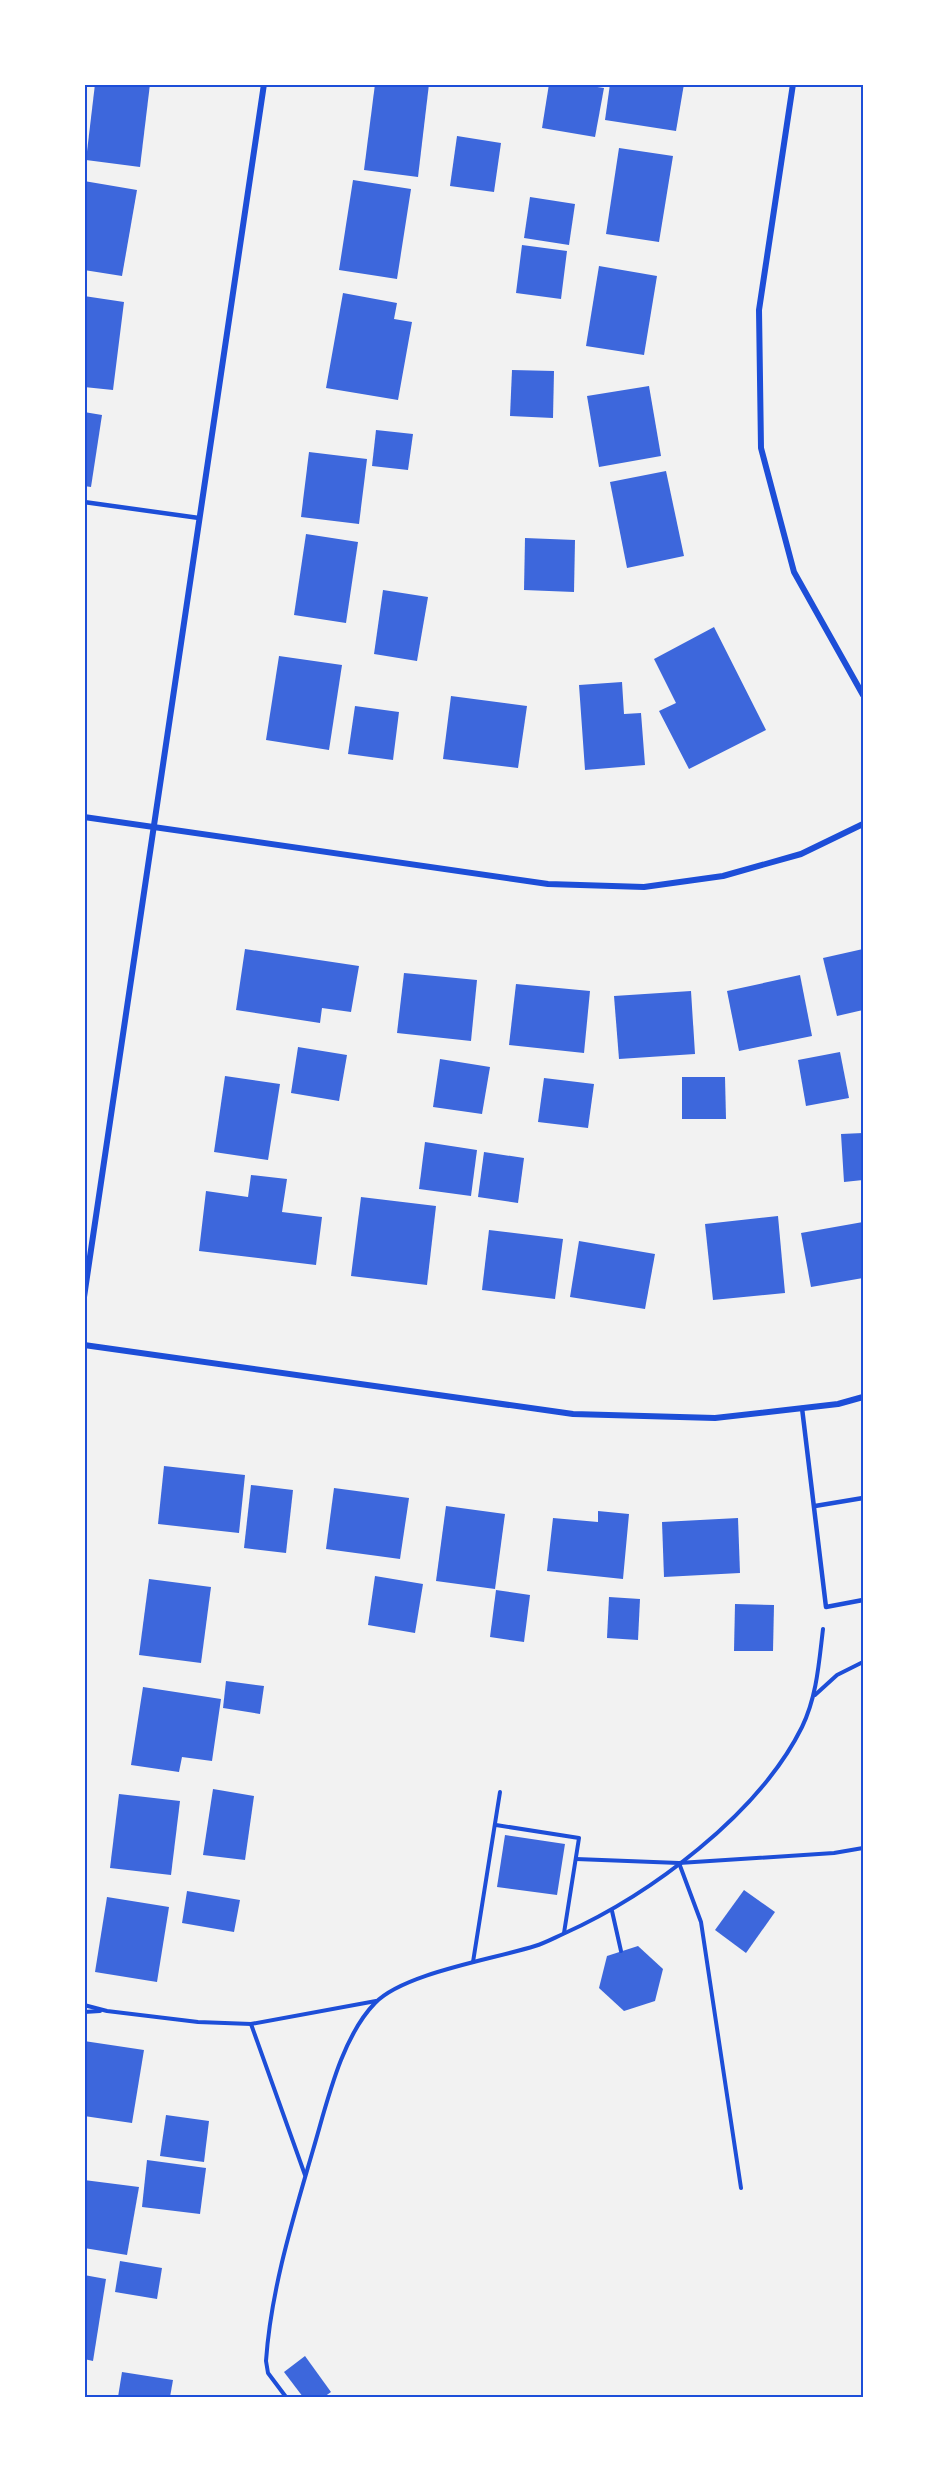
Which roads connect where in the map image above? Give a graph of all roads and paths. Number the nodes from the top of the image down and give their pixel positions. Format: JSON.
{"nodes":[{"id":1,"x":264,"y":84,"type":"edge"},
{"id":2,"x":793,"y":84,"type":"edge"},
{"id":3,"x":84,"y":502,"type":"edge"},
{"id":4,"x":199,"y":518,"type":"junction"},
{"id":5,"x":863,"y":695,"type":"edge"},
{"id":6,"x":84,"y":818,"type":"edge"},
{"id":7,"x":863,"y":824,"type":"edge"},
{"id":8,"x":153,"y":827,"type":"junction"},
{"id":9,"x":84,"y":1297,"type":"edge"},
{"id":10,"x":84,"y":1345,"type":"edge"},
{"id":11,"x":863,"y":1397,"type":"edge"},
{"id":12,"x":802,"y":1408,"type":"junction"},
{"id":13,"x":863,"y":1498,"type":"edge"},
{"id":14,"x":814,"y":1506,"type":"junction"},
{"id":15,"x":863,"y":1600,"type":"edge"},
{"id":16,"x":826,"y":1607,"type":"junction"},
{"id":17,"x":863,"y":1662,"type":"edge"},
{"id":18,"x":814,"y":1695,"type":"junction"},
{"id":19,"x":501,"y":1792,"type":"dead end"},
{"id":20,"x":496,"y":1825,"type":"junction"},
{"id":21,"x":863,"y":1848,"type":"edge"},
{"id":22,"x":576,"y":1859,"type":"junction"},
{"id":23,"x":679,"y":1863,"type":"junction"},
{"id":24,"x":612,"y":1911,"type":"junction"},
{"id":25,"x":564,"y":1934,"type":"junction"},
{"id":26,"x":621,"y":1951,"type":"dead end"},
{"id":27,"x":473,"y":1962,"type":"junction"},
{"id":28,"x":377,"y":2001,"type":"junction"},
{"id":29,"x":84,"y":2005,"type":"edge"},
{"id":30,"x":107,"y":2011,"type":"junction"},
{"id":31,"x":84,"y":2012,"type":"edge"},
{"id":32,"x":250,"y":2024,"type":"junction"},
{"id":33,"x":305,"y":2178,"type":"junction"},
{"id":34,"x":741,"y":2188,"type":"dead end"},
{"id":35,"x":286,"y":2397,"type":"edge"}],
"edges":[{"from":1,"to":4,"type":"street"},
{"from":2,"to":5,"type":"street"},
{"from":3,"to":4,"type":"lane"},
{"from":4,"to":8,"type":"street"},
{"from":6,"to":8,"type":"street"},
{"from":7,"to":8,"type":"street"},
{"from":8,"to":9,"type":"street"},
{"from":10,"to":12,"type":"street"},
{"from":11,"to":12,"type":"street"},
{"from":12,"to":14,"type":"lane"},
{"from":13,"to":14,"type":"lane"},
{"from":14,"to":16,"type":"lane"},
{"from":15,"to":16,"type":"lane"},
{"from":16,"to":18,"type":"path"},
{"from":17,"to":18,"type":"path"},
{"from":18,"to":23,"type":"path"},
{"from":19,"to":20,"type":"path"},
{"from":20,"to":22,"type":"path"},
{"from":20,"to":27,"type":"path"},
{"from":21,"to":23,"type":"path"},
{"from":22,"to":23,"type":"path"},
{"from":22,"to":25,"type":"path"},
{"from":23,"to":24,"type":"path"},
{"from":23,"to":34,"type":"path"},
{"from":24,"to":25,"type":"path"},
{"from":24,"to":26,"type":"path"},
{"from":25,"to":27,"type":"path"},
{"from":27,"to":28,"type":"path"},
{"from":28,"to":32,"type":"path"},
{"from":28,"to":33,"type":"path"},
{"from":29,"to":30,"type":"path"},
{"from":30,"to":31,"type":"path"},
{"from":30,"to":32,"type":"path"},
{"from":32,"to":33,"type":"path"},
{"from":33,"to":35,"type":"path"}]}
